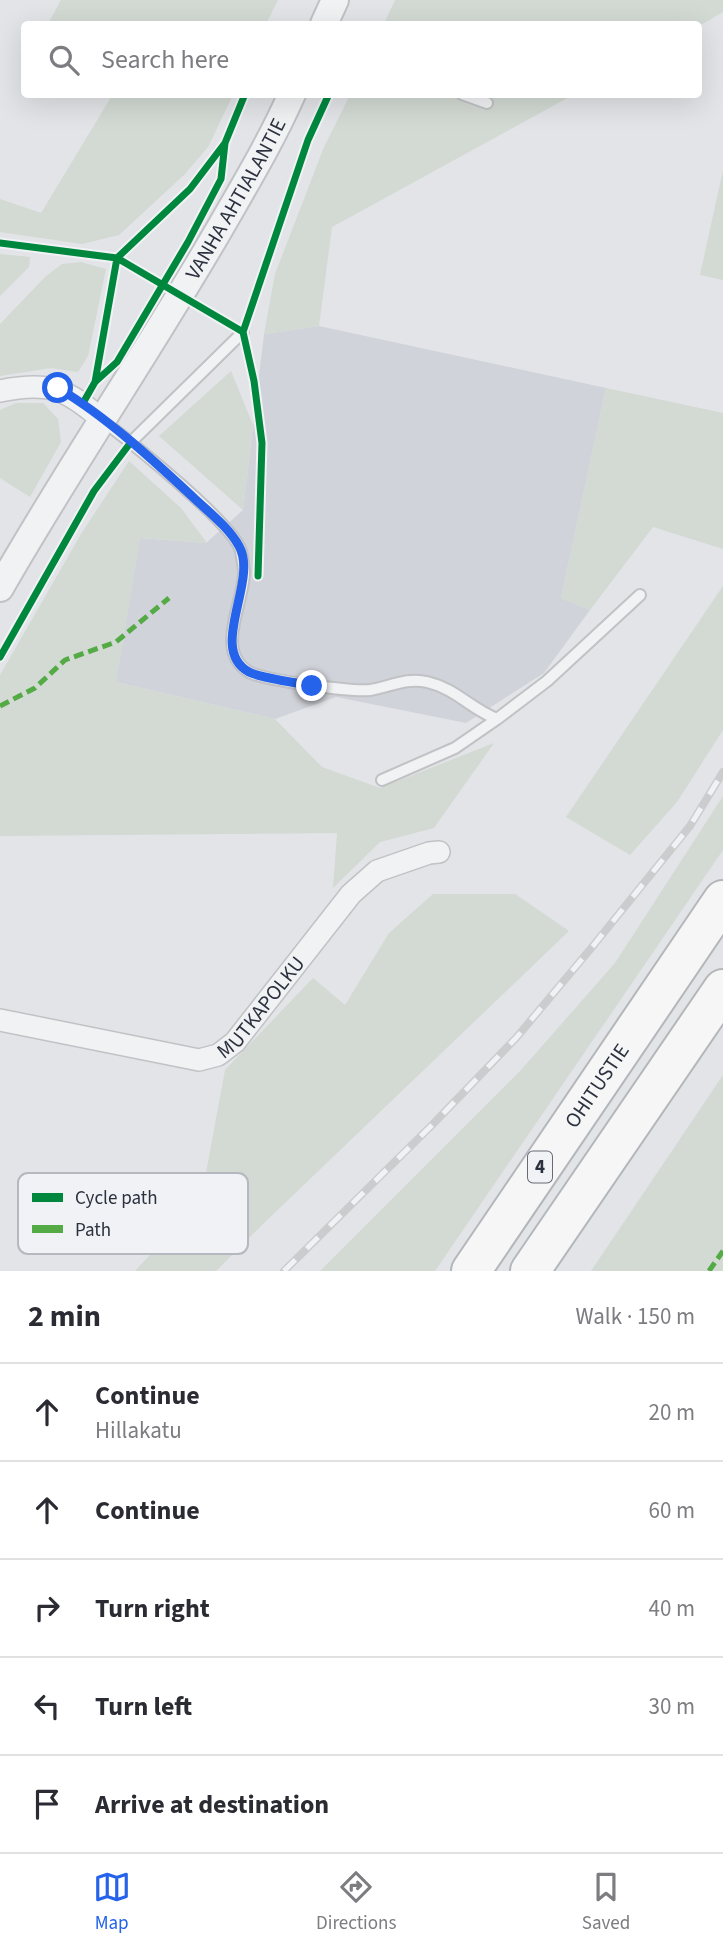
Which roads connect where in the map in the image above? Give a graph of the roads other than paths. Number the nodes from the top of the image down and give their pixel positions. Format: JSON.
{"nodes":[{"id":1,"x":335,"y":0,"type":"edge"},
{"id":2,"x":325,"y":21,"type":"edge"},
{"id":3,"x":290,"y":98,"type":"edge"},
{"id":4,"x":473,"y":98,"type":"edge"},
{"id":5,"x":487,"y":103,"type":"dead end"},
{"id":6,"x":243,"y":332,"type":"dead end"},
{"id":7,"x":0,"y":391,"type":"edge"},
{"id":8,"x":102,"y":420,"type":"junction"},
{"id":9,"x":131,"y":442,"type":"junction"},
{"id":10,"x":0,"y":588,"type":"edge"},
{"id":11,"x":640,"y":595,"type":"dead end"},
{"id":12,"x":497,"y":719,"type":"junction"},
{"id":13,"x":382,"y":780,"type":"dead end"},
{"id":14,"x":439,"y":852,"type":"dead end"},
{"id":15,"x":723,"y":900,"type":"edge"},
{"id":16,"x":723,"y":989,"type":"edge"},
{"id":17,"x":0,"y":1020,"type":"edge"},
{"id":18,"x":471,"y":1271,"type":"edge"},
{"id":19,"x":530,"y":1271,"type":"edge"}],
"edges":[{"from":1,"to":2,"type":"street"},
{"from":3,"to":8,"type":"street","name":"VANHA AHTIALANTIE"},
{"from":4,"to":5,"type":"lane"},
{"from":6,"to":9,"type":"lane"},
{"from":7,"to":8,"type":"street"},
{"from":8,"to":9,"type":"lane"},
{"from":8,"to":10,"type":"street","name":"VANHA AHTIALANTIE"},
{"from":9,"to":12,"type":"lane"},
{"from":11,"to":12,"type":"lane"},
{"from":12,"to":13,"type":"lane"},
{"from":14,"to":17,"type":"street","name":"MUTKAPOLKU"},
{"from":15,"to":18,"type":"highway","name":"OHITUSTIE","number":"4"},
{"from":16,"to":19,"type":"highway","number":"4"}]}
